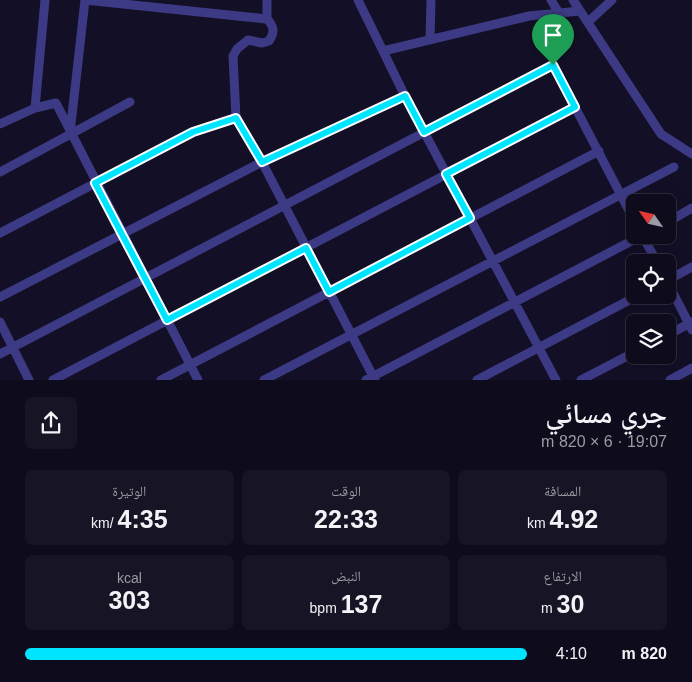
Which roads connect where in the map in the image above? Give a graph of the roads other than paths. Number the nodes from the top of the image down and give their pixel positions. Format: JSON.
{"nodes":[{"id":1,"x":45,"y":0,"type":"edge"},
{"id":2,"x":268,"y":0,"type":"edge"},
{"id":3,"x":358,"y":0,"type":"edge"},
{"id":4,"x":432,"y":0,"type":"edge"},
{"id":5,"x":550,"y":0,"type":"edge"},
{"id":6,"x":573,"y":0,"type":"edge"},
{"id":7,"x":612,"y":0,"type":"edge"},
{"id":8,"x":117,"y":2,"type":"edge"},
{"id":9,"x":580,"y":11,"type":"junction"},
{"id":10,"x":559,"y":12,"type":"junction"},
{"id":11,"x":267,"y":19,"type":"junction"},
{"id":12,"x":588,"y":22,"type":"junction"},
{"id":13,"x":430,"y":40,"type":"junction"},
{"id":14,"x":383,"y":51,"type":"junction"},
{"id":15,"x":405,"y":96,"type":"junction"},
{"id":16,"x":130,"y":102,"type":"dead end"},
{"id":17,"x":575,"y":107,"type":"junction"},
{"id":18,"x":35,"y":108,"type":"junction"},
{"id":19,"x":236,"y":118,"type":"junction"},
{"id":20,"x":0,"y":124,"type":"edge"},
{"id":21,"x":424,"y":132,"type":"junction"},
{"id":22,"x":70,"y":134,"type":"junction"},
{"id":23,"x":598,"y":151,"type":"junction"},
{"id":24,"x":692,"y":154,"type":"edge"},
{"id":25,"x":262,"y":162,"type":"junction"},
{"id":26,"x":674,"y":167,"type":"dead end"},
{"id":27,"x":0,"y":172,"type":"edge"},
{"id":28,"x":446,"y":174,"type":"junction"},
{"id":29,"x":95,"y":183,"type":"junction"},
{"id":30,"x":620,"y":194,"type":"junction"},
{"id":31,"x":284,"y":205,"type":"junction"},
{"id":32,"x":626,"y":205,"type":"edge"},
{"id":33,"x":692,"y":208,"type":"edge"},
{"id":34,"x":676,"y":217,"type":"edge"},
{"id":35,"x":470,"y":218,"type":"junction"},
{"id":36,"x":0,"y":233,"type":"edge"},
{"id":37,"x":122,"y":234,"type":"junction"},
{"id":38,"x":626,"y":244,"type":"edge"},
{"id":39,"x":306,"y":248,"type":"junction"},
{"id":40,"x":492,"y":260,"type":"junction"},
{"id":41,"x":692,"y":267,"type":"edge"},
{"id":42,"x":676,"y":277,"type":"edge"},
{"id":43,"x":145,"y":278,"type":"junction"},
{"id":44,"x":329,"y":292,"type":"junction"},
{"id":45,"x":0,"y":297,"type":"edge"},
{"id":46,"x":676,"y":297,"type":"edge"},
{"id":47,"x":514,"y":302,"type":"junction"},
{"id":48,"x":626,"y":302,"type":"edge"},
{"id":49,"x":167,"y":320,"type":"junction"},
{"id":50,"x":0,"y":322,"type":"edge"},
{"id":51,"x":691,"y":325,"type":"edge"},
{"id":52,"x":676,"y":332,"type":"edge"},
{"id":53,"x":351,"y":334,"type":"junction"},
{"id":54,"x":13,"y":347,"type":"junction"},
{"id":55,"x":538,"y":347,"type":"junction"},
{"id":56,"x":0,"y":354,"type":"edge"},
{"id":57,"x":626,"y":357,"type":"edge"},
{"id":58,"x":190,"y":364,"type":"junction"},
{"id":59,"x":692,"y":368,"type":"edge"},
{"id":60,"x":372,"y":378,"type":"edge"},
{"id":61,"x":29,"y":380,"type":"edge"},
{"id":62,"x":53,"y":380,"type":"edge"},
{"id":63,"x":161,"y":380,"type":"edge"},
{"id":64,"x":198,"y":380,"type":"edge"},
{"id":65,"x":264,"y":380,"type":"edge"},
{"id":66,"x":477,"y":380,"type":"edge"},
{"id":67,"x":556,"y":380,"type":"edge"},
{"id":68,"x":581,"y":380,"type":"edge"},
{"id":69,"x":670,"y":380,"type":"edge"}],
"edges":[{"from":1,"to":18,"type":"street"},
{"from":2,"to":11,"type":"street"},
{"from":3,"to":14,"type":"street"},
{"from":4,"to":13,"type":"street"},
{"from":5,"to":10,"type":"street"},
{"from":6,"to":9,"type":"street"},
{"from":7,"to":12,"type":"street"},
{"from":8,"to":11,"type":"street"},
{"from":8,"to":22,"type":"street"},
{"from":9,"to":10,"type":"street"},
{"from":9,"to":12,"type":"street"},
{"from":10,"to":13,"type":"street"},
{"from":11,"to":19,"type":"street"},
{"from":12,"to":24,"type":"street"},
{"from":13,"to":14,"type":"street"},
{"from":14,"to":15,"type":"street"},
{"from":15,"to":21,"type":"street"},
{"from":15,"to":25,"type":"street"},
{"from":16,"to":22,"type":"street"},
{"from":17,"to":21,"type":"street"},
{"from":17,"to":23,"type":"street"},
{"from":17,"to":28,"type":"street"},
{"from":18,"to":20,"type":"street"},
{"from":18,"to":22,"type":"street"},
{"from":19,"to":25,"type":"street"},
{"from":19,"to":29,"type":"street"},
{"from":21,"to":28,"type":"street"},
{"from":21,"to":31,"type":"street"},
{"from":22,"to":27,"type":"street"},
{"from":22,"to":29,"type":"street"},
{"from":23,"to":30,"type":"street"},
{"from":23,"to":35,"type":"street"},
{"from":25,"to":31,"type":"street"},
{"from":25,"to":37,"type":"street"},
{"from":26,"to":30,"type":"street"},
{"from":28,"to":35,"type":"street"},
{"from":28,"to":39,"type":"street"},
{"from":29,"to":36,"type":"street"},
{"from":29,"to":37,"type":"street"},
{"from":30,"to":32,"type":"street"},
{"from":30,"to":40,"type":"street"},
{"from":31,"to":39,"type":"street"},
{"from":31,"to":43,"type":"street"},
{"from":33,"to":34,"type":"street"},
{"from":35,"to":40,"type":"street"},
{"from":35,"to":44,"type":"street"},
{"from":37,"to":43,"type":"street"},
{"from":37,"to":45,"type":"street"},
{"from":38,"to":47,"type":"street"},
{"from":39,"to":44,"type":"street"},
{"from":39,"to":49,"type":"street"},
{"from":40,"to":47,"type":"street"},
{"from":40,"to":53,"type":"street"},
{"from":41,"to":42,"type":"street"},
{"from":43,"to":49,"type":"street"},
{"from":43,"to":54,"type":"street"},
{"from":44,"to":53,"type":"street"},
{"from":44,"to":58,"type":"street"},
{"from":46,"to":51,"type":"street"},
{"from":47,"to":55,"type":"street"},
{"from":47,"to":60,"type":"street"},
{"from":48,"to":55,"type":"street"},
{"from":49,"to":58,"type":"street"},
{"from":49,"to":62,"type":"street"},
{"from":50,"to":54,"type":"street"},
{"from":51,"to":52,"type":"street"},
{"from":53,"to":60,"type":"street"},
{"from":53,"to":65,"type":"street"},
{"from":54,"to":56,"type":"street"},
{"from":54,"to":61,"type":"street"},
{"from":55,"to":66,"type":"street"},
{"from":55,"to":67,"type":"street"},
{"from":57,"to":68,"type":"street"},
{"from":58,"to":63,"type":"street"},
{"from":58,"to":64,"type":"street"},
{"from":59,"to":69,"type":"street"}]}
